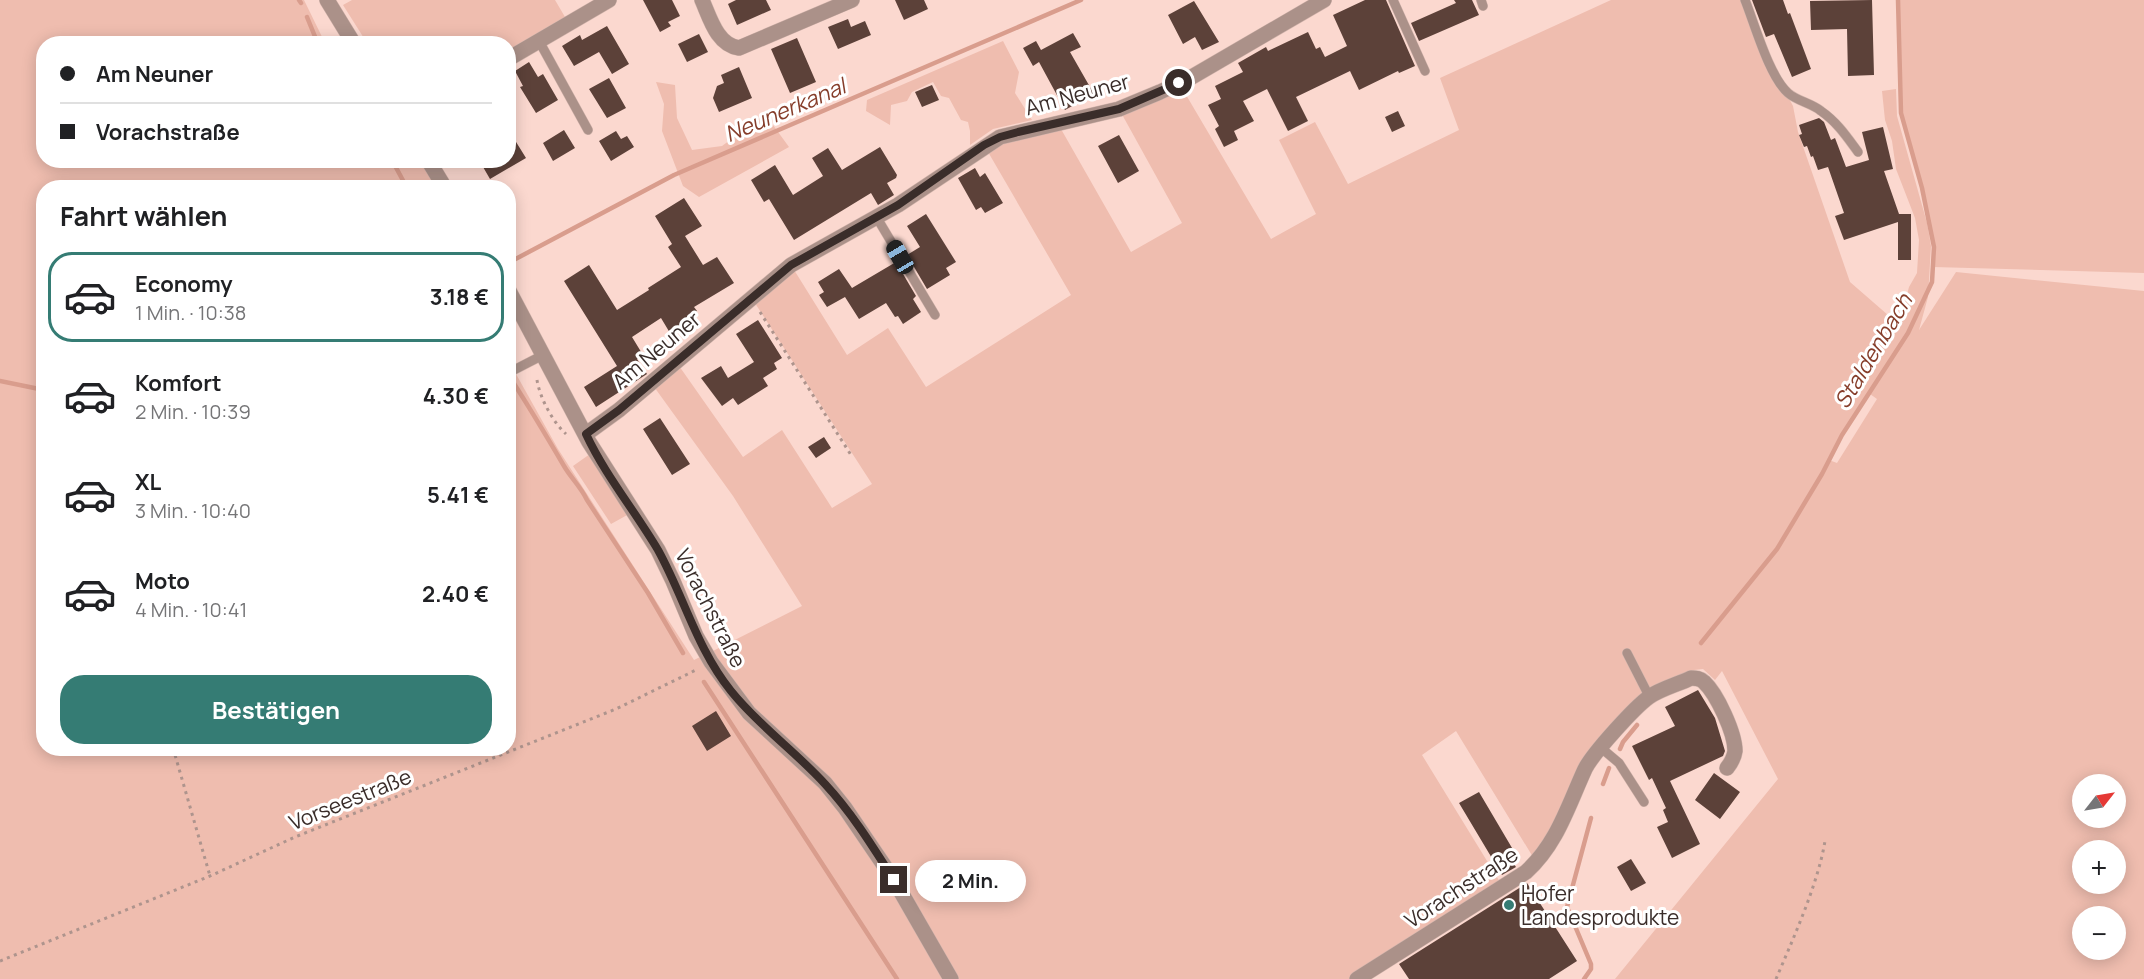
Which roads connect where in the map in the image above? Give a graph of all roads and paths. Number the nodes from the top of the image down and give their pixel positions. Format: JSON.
{"nodes":[{"id":1,"x":327,"y":0,"type":"edge"},
{"id":2,"x":609,"y":0,"type":"edge"},
{"id":3,"x":702,"y":0,"type":"edge"},
{"id":4,"x":852,"y":0,"type":"edge"},
{"id":5,"x":1324,"y":0,"type":"edge"},
{"id":6,"x":1393,"y":0,"type":"edge"},
{"id":7,"x":1746,"y":0,"type":"edge"},
{"id":8,"x":349,"y":36,"type":"edge"},
{"id":9,"x":539,"y":41,"type":"junction"},
{"id":10,"x":516,"y":54,"type":"edge"},
{"id":11,"x":1425,"y":71,"type":"dead end"},
{"id":12,"x":588,"y":130,"type":"dead end"},
{"id":13,"x":1858,"y":152,"type":"dead end"},
{"id":14,"x":877,"y":218,"type":"junction"},
{"id":15,"x":752,"y":297,"type":"junction"},
{"id":16,"x":516,"y":303,"type":"edge"},
{"id":17,"x":935,"y":315,"type":"dead end"},
{"id":18,"x":545,"y":354,"type":"junction"},
{"id":19,"x":516,"y":369,"type":"edge"},
{"id":20,"x":586,"y":434,"type":"junction"},
{"id":21,"x":850,"y":455,"type":"dead end"},
{"id":22,"x":1627,"y":653,"type":"dead end"},
{"id":23,"x":711,"y":662,"type":"junction"},
{"id":24,"x":1649,"y":696,"type":"junction"},
{"id":25,"x":1600,"y":747,"type":"junction"},
{"id":26,"x":516,"y":749,"type":"edge"},
{"id":27,"x":175,"y":756,"type":"edge"},
{"id":28,"x":498,"y":756,"type":"edge"},
{"id":29,"x":1727,"y":768,"type":"dead end"},
{"id":30,"x":1644,"y":802,"type":"dead end"},
{"id":31,"x":1825,"y":841,"type":"dead end"},
{"id":32,"x":210,"y":876,"type":"junction"},
{"id":33,"x":0,"y":960,"type":"edge"},
{"id":34,"x":951,"y":979,"type":"edge"},
{"id":35,"x":1357,"y":979,"type":"edge"},
{"id":36,"x":1776,"y":979,"type":"edge"}],
"edges":[{"from":1,"to":8,"type":"street"},
{"from":2,"to":9,"type":"street"},
{"from":3,"to":4,"type":"street"},
{"from":5,"to":14,"type":"street","name":"Am Neuner"},
{"from":6,"to":11,"type":"lane"},
{"from":7,"to":13,"type":"lane"},
{"from":9,"to":10,"type":"street"},
{"from":9,"to":12,"type":"lane"},
{"from":14,"to":15,"type":"street","name":"Am Neuner"},
{"from":14,"to":17,"type":"lane"},
{"from":15,"to":20,"type":"street","name":"Am Neuner"},
{"from":15,"to":21,"type":"path"},
{"from":16,"to":18,"type":"street","name":"Vorachstraße"},
{"from":18,"to":19,"type":"lane"},
{"from":18,"to":20,"type":"street","name":"Vorachstraße"},
{"from":20,"to":23,"type":"street","name":"Vorachstraße"},
{"from":22,"to":24,"type":"lane"},
{"from":23,"to":26,"type":"path","name":"Vorseestraße"},
{"from":23,"to":34,"type":"street","name":"Vorachstraße"},
{"from":24,"to":25,"type":"street","name":"Vorachstraße"},
{"from":24,"to":29,"type":"street","name":"Vorachstraße"},
{"from":25,"to":30,"type":"lane"},
{"from":25,"to":35,"type":"street","name":"Vorachstraße"},
{"from":27,"to":32,"type":"path"},
{"from":28,"to":32,"type":"path","name":"Vorseestraße"},
{"from":31,"to":36,"type":"path"},
{"from":32,"to":33,"type":"path","name":"Vorseestraße"}]}
